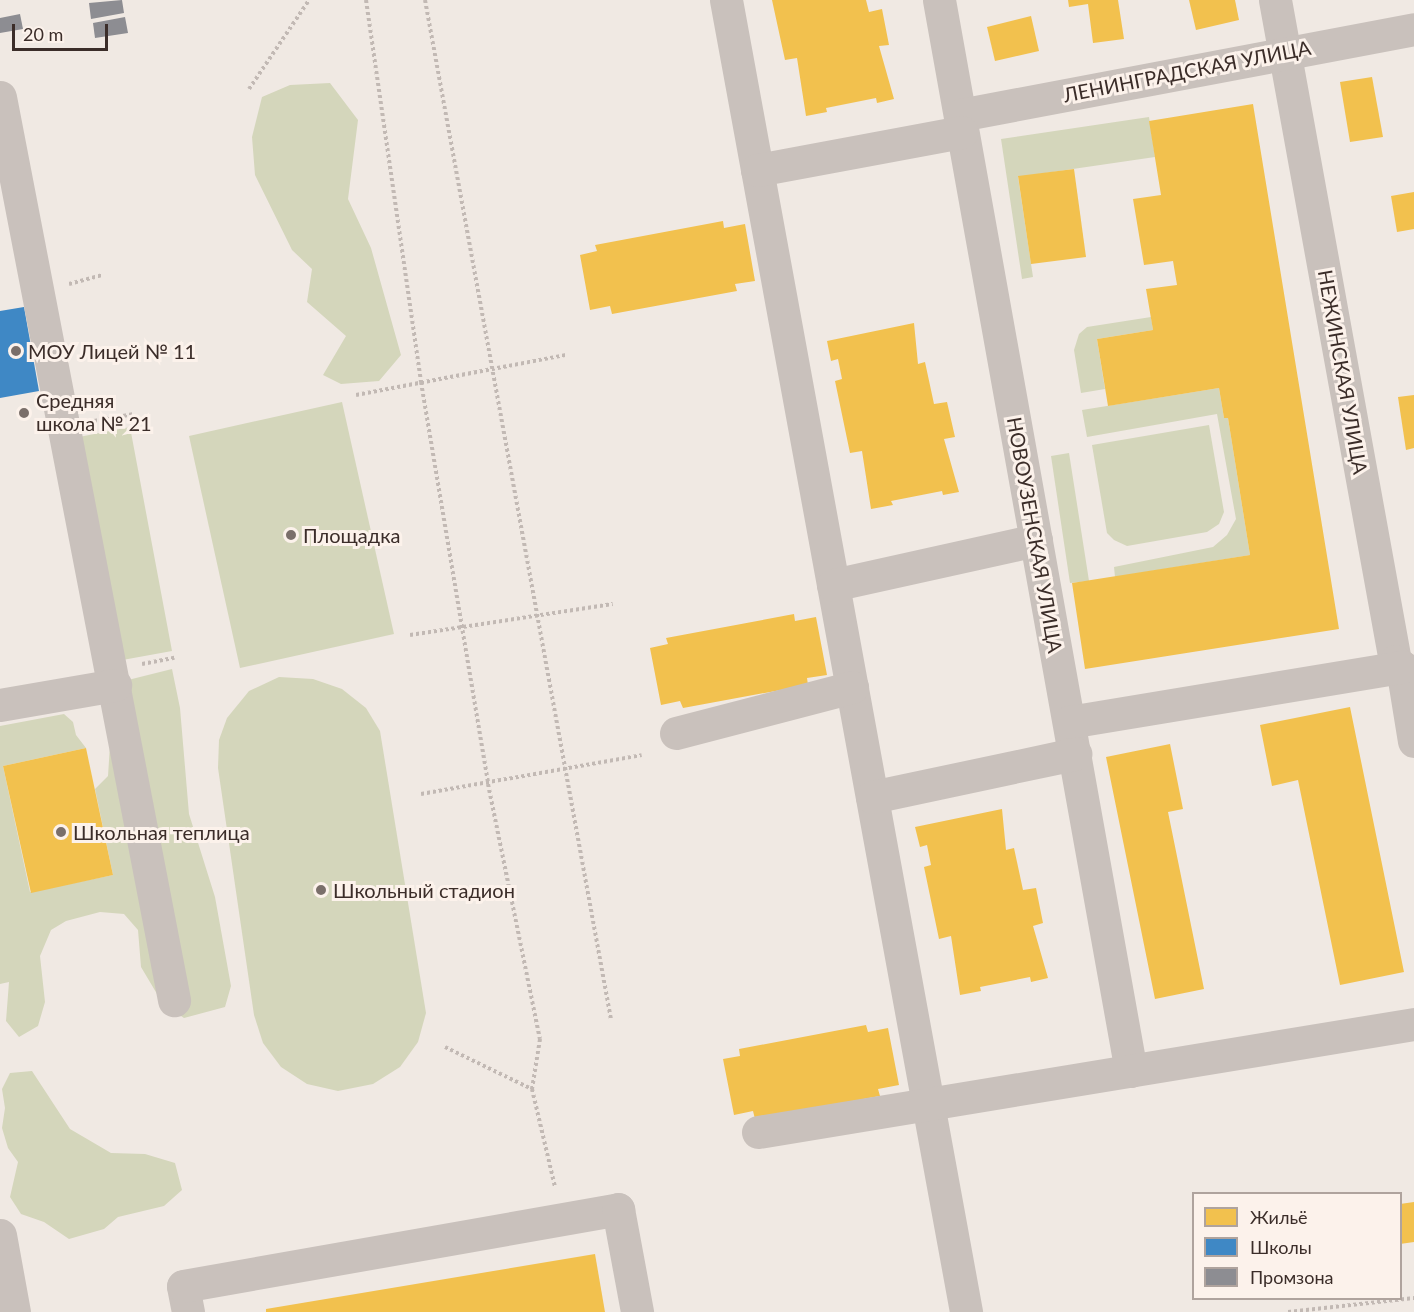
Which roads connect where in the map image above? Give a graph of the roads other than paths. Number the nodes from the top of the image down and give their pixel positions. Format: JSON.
{"nodes":[{"id":1,"x":726,"y":0,"type":"edge"},
{"id":2,"x":939,"y":0,"type":"edge"},
{"id":3,"x":1275,"y":0,"type":"edge"},
{"id":4,"x":1414,"y":29,"type":"edge"},
{"id":5,"x":1284,"y":51,"type":"junction"},
{"id":6,"x":0,"y":97,"type":"edge"},
{"id":7,"x":961,"y":123,"type":"junction"},
{"id":8,"x":757,"y":170,"type":"junction"},
{"id":9,"x":1036,"y":540,"type":"junction"},
{"id":10,"x":833,"y":585,"type":"junction"},
{"id":11,"x":1404,"y":662,"type":"edge"},
{"id":12,"x":115,"y":685,"type":"junction"},
{"id":13,"x":852,"y":687,"type":"junction"},
{"id":14,"x":0,"y":705,"type":"edge"},
{"id":15,"x":1069,"y":722,"type":"junction"},
{"id":16,"x":676,"y":733,"type":"dead end"},
{"id":17,"x":1414,"y":741,"type":"edge"},
{"id":18,"x":1075,"y":754,"type":"junction"},
{"id":19,"x":872,"y":797,"type":"junction"},
{"id":20,"x":174,"y":1000,"type":"dead end"},
{"id":21,"x":1414,"y":1024,"type":"edge"},
{"id":22,"x":1131,"y":1071,"type":"junction"},
{"id":23,"x":928,"y":1104,"type":"junction"},
{"id":24,"x":758,"y":1132,"type":"dead end"},
{"id":25,"x":0,"y":1235,"type":"edge"},
{"id":26,"x":14,"y":1312,"type":"edge"},
{"id":27,"x":188,"y":1312,"type":"edge"},
{"id":28,"x":637,"y":1312,"type":"edge"},
{"id":29,"x":966,"y":1312,"type":"edge"}],
"edges":[{"from":1,"to":8,"type":"street"},
{"from":2,"to":7,"type":"street","name":"НОВОУЗЕНСКАЯ УЛИЦА"},
{"from":3,"to":5,"type":"street","name":"НЕЖИНСКАЯ УЛИЦА"},
{"from":4,"to":5,"type":"street","name":"ЛЕНИНГРАДСКАЯ УЛИЦА"},
{"from":5,"to":7,"type":"street","name":"ЛЕНИНГРАДСКАЯ УЛИЦА"},
{"from":5,"to":11,"type":"street","name":"НЕЖИНСКАЯ УЛИЦА"},
{"from":6,"to":12,"type":"street"},
{"from":7,"to":8,"type":"street","name":"ЛЕНИНГРАДСКАЯ УЛИЦА"},
{"from":7,"to":9,"type":"street","name":"НОВОУЗЕНСКАЯ УЛИЦА"},
{"from":8,"to":10,"type":"street"},
{"from":9,"to":10,"type":"street"},
{"from":9,"to":15,"type":"street","name":"НОВОУЗЕНСКАЯ УЛИЦА"},
{"from":10,"to":13,"type":"street"},
{"from":11,"to":15,"type":"street"},
{"from":11,"to":17,"type":"street","name":"НЕЖИНСКАЯ УЛИЦА"},
{"from":12,"to":14,"type":"street"},
{"from":12,"to":20,"type":"street"},
{"from":13,"to":16,"type":"street"},
{"from":13,"to":19,"type":"street"},
{"from":15,"to":18,"type":"street","name":"НОВОУЗЕНСКАЯ УЛИЦА"},
{"from":18,"to":19,"type":"street"},
{"from":18,"to":22,"type":"street","name":"НОВОУЗЕНСКАЯ УЛИЦА"},
{"from":19,"to":23,"type":"street"},
{"from":21,"to":22,"type":"street"},
{"from":22,"to":23,"type":"street"},
{"from":23,"to":24,"type":"street"},
{"from":23,"to":29,"type":"street"},
{"from":25,"to":26,"type":"street"},
{"from":27,"to":28,"type":"street"}]}
